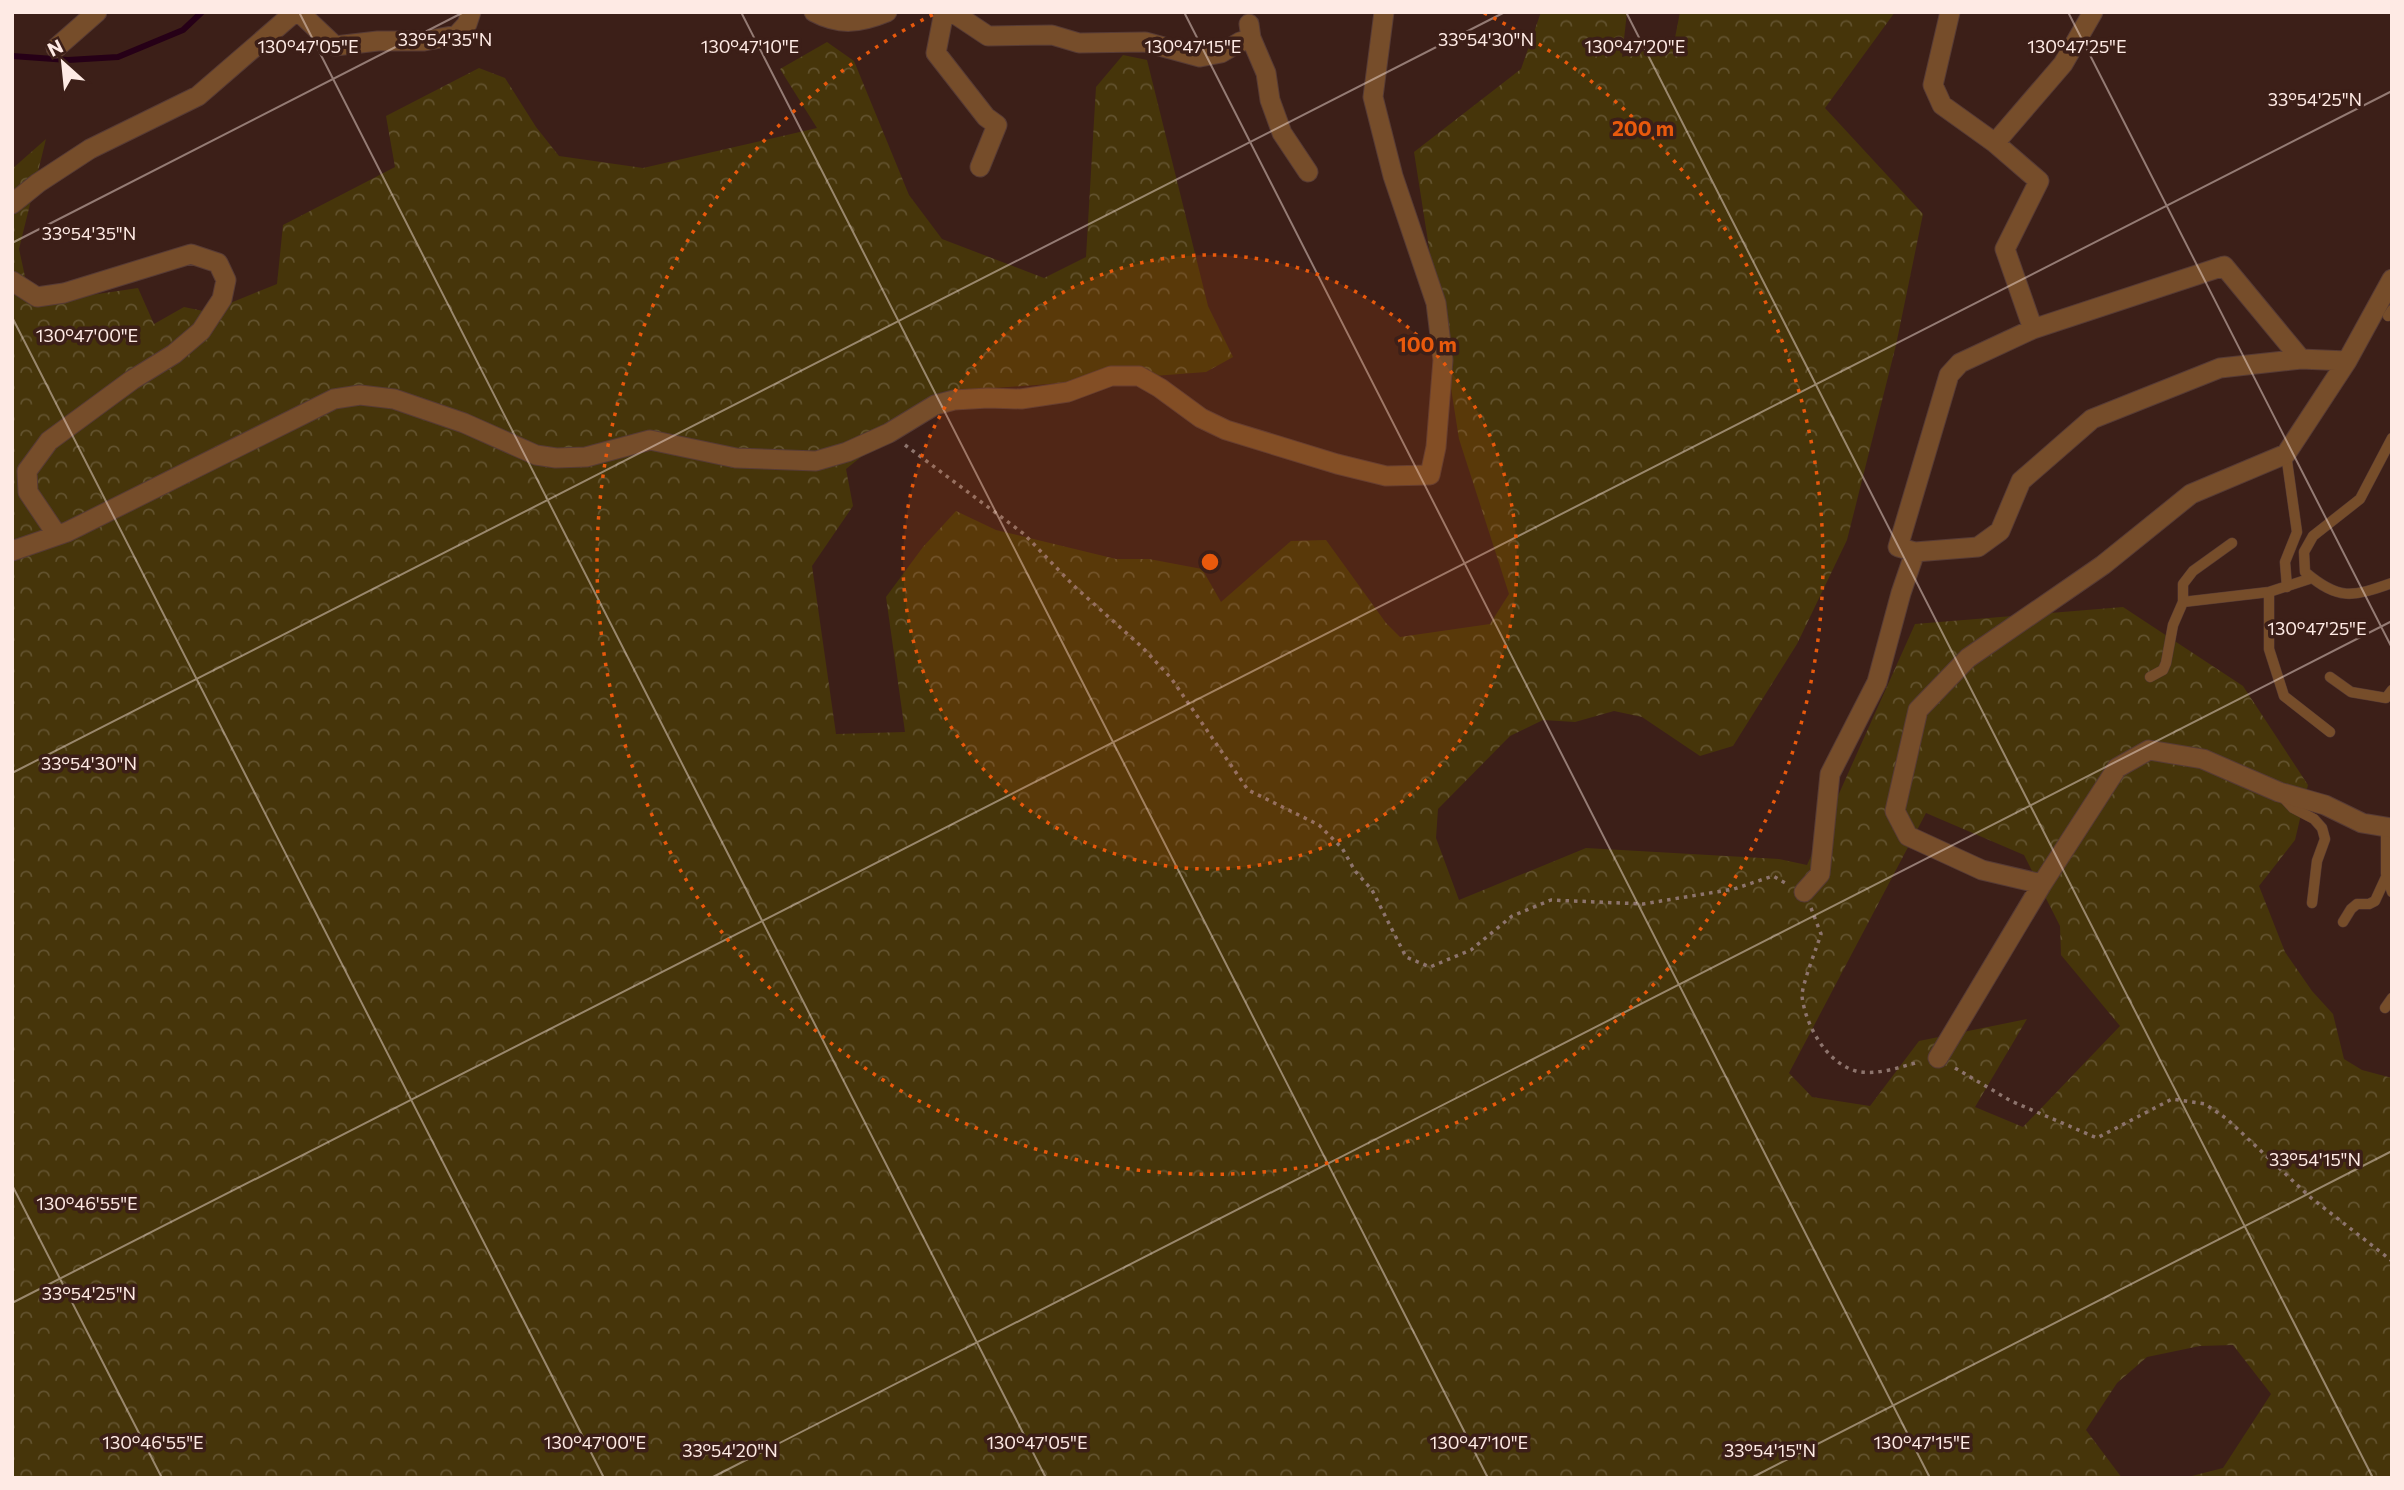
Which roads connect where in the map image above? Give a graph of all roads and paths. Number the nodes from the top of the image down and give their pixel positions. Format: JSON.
{"nodes":[{"id":1,"x":97,"y":12,"type":"edge"},
{"id":2,"x":297,"y":12,"type":"edge"},
{"id":3,"x":471,"y":12,"type":"edge"},
{"id":4,"x":814,"y":12,"type":"edge"},
{"id":5,"x":887,"y":12,"type":"edge"},
{"id":6,"x":944,"y":12,"type":"edge"},
{"id":7,"x":952,"y":12,"type":"edge"},
{"id":8,"x":1384,"y":12,"type":"edge"},
{"id":9,"x":1950,"y":12,"type":"edge"},
{"id":10,"x":2093,"y":12,"type":"edge"},
{"id":11,"x":1251,"y":22,"type":"edge"},
{"id":12,"x":56,"y":48,"type":"dead end"},
{"id":13,"x":1995,"y":144,"type":"junction"},
{"id":14,"x":980,"y":167,"type":"dead end"},
{"id":15,"x":1308,"y":172,"type":"dead end"},
{"id":16,"x":12,"y":204,"type":"edge"},
{"id":17,"x":2392,"y":279,"type":"edge"},
{"id":18,"x":12,"y":281,"type":"edge"},
{"id":19,"x":2033,"y":329,"type":"junction"},
{"id":20,"x":2301,"y":359,"type":"junction"},
{"id":21,"x":2347,"y":361,"type":"junction"},
{"id":22,"x":889,"y":433,"type":"junction"},
{"id":23,"x":2392,"y":438,"type":"edge"},
{"id":24,"x":2287,"y":454,"type":"junction"},
{"id":25,"x":57,"y":534,"type":"junction"},
{"id":26,"x":2232,"y":542,"type":"dead end"},
{"id":27,"x":12,"y":551,"type":"edge"},
{"id":28,"x":1915,"y":552,"type":"junction"},
{"id":29,"x":2312,"y":578,"type":"junction"},
{"id":30,"x":2392,"y":583,"type":"edge"},
{"id":31,"x":2287,"y":587,"type":"junction"},
{"id":32,"x":2269,"y":592,"type":"junction"},
{"id":33,"x":2183,"y":603,"type":"junction"},
{"id":34,"x":2150,"y":677,"type":"dead end"},
{"id":35,"x":2330,"y":677,"type":"dead end"},
{"id":36,"x":2392,"y":690,"type":"edge"},
{"id":37,"x":2330,"y":732,"type":"dead end"},
{"id":38,"x":2279,"y":792,"type":"junction"},
{"id":39,"x":2389,"y":828,"type":"edge"},
{"id":40,"x":2386,"y":877,"type":"junction"},
{"id":41,"x":2042,"y":884,"type":"junction"},
{"id":42,"x":1804,"y":892,"type":"junction"},
{"id":43,"x":2392,"y":892,"type":"edge"},
{"id":44,"x":2312,"y":903,"type":"dead end"},
{"id":45,"x":2343,"y":922,"type":"dead end"},
{"id":46,"x":2392,"y":998,"type":"edge"},
{"id":47,"x":2385,"y":1008,"type":"dead end"},
{"id":48,"x":1938,"y":1058,"type":"junction"},
{"id":49,"x":2392,"y":1261,"type":"edge"}],
"edges":[{"from":1,"to":12,"type":"street"},
{"from":2,"to":3,"type":"street"},
{"from":2,"to":16,"type":"street"},
{"from":4,"to":5,"type":"street"},
{"from":6,"to":14,"type":"street"},
{"from":7,"to":11,"type":"street"},
{"from":8,"to":22,"type":"street"},
{"from":9,"to":13,"type":"street"},
{"from":10,"to":13,"type":"street"},
{"from":11,"to":15,"type":"street"},
{"from":13,"to":19,"type":"street"},
{"from":17,"to":21,"type":"street"},
{"from":18,"to":25,"type":"street"},
{"from":19,"to":20,"type":"street"},
{"from":19,"to":28,"type":"street"},
{"from":20,"to":21,"type":"street"},
{"from":20,"to":28,"type":"street"},
{"from":21,"to":24,"type":"street"},
{"from":22,"to":25,"type":"street"},
{"from":22,"to":42,"type":"path"},
{"from":23,"to":29,"type":"lane"},
{"from":24,"to":31,"type":"lane"},
{"from":24,"to":41,"type":"street"},
{"from":25,"to":27,"type":"street"},
{"from":26,"to":33,"type":"lane"},
{"from":28,"to":42,"type":"street"},
{"from":29,"to":30,"type":"lane"},
{"from":29,"to":31,"type":"lane"},
{"from":31,"to":32,"type":"lane"},
{"from":32,"to":33,"type":"lane"},
{"from":32,"to":37,"type":"lane"},
{"from":33,"to":34,"type":"lane"},
{"from":35,"to":36,"type":"lane"},
{"from":38,"to":39,"type":"street"},
{"from":38,"to":41,"type":"street"},
{"from":38,"to":44,"type":"lane"},
{"from":39,"to":40,"type":"lane"},
{"from":40,"to":43,"type":"lane"},
{"from":40,"to":45,"type":"lane"},
{"from":41,"to":48,"type":"street"},
{"from":42,"to":48,"type":"path"},
{"from":46,"to":47,"type":"lane"},
{"from":48,"to":49,"type":"path"}]}
